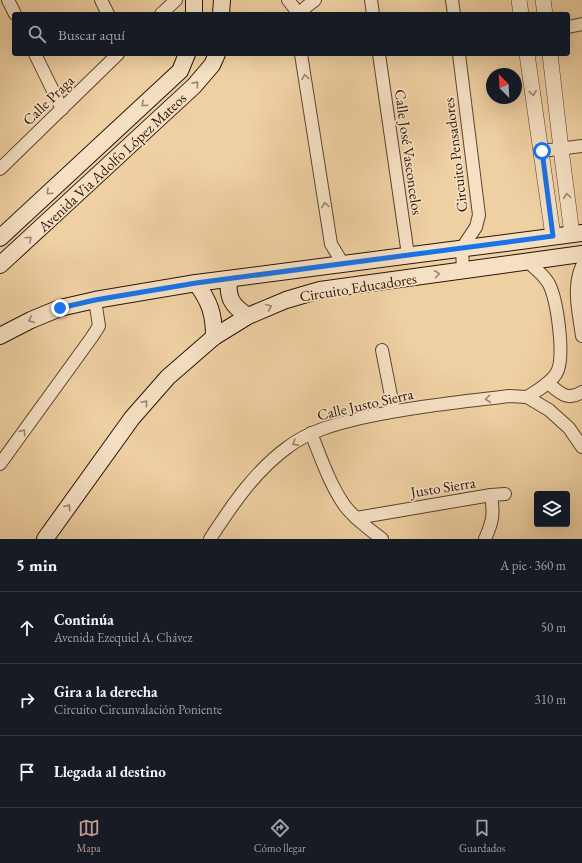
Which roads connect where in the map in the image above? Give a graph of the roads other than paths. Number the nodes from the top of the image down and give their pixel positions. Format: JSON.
{"nodes":[{"id":1,"x":8,"y":0,"type":"edge"},
{"id":2,"x":101,"y":0,"type":"edge"},
{"id":3,"x":176,"y":0,"type":"edge"},
{"id":4,"x":194,"y":0,"type":"edge"},
{"id":5,"x":222,"y":0,"type":"edge"},
{"id":6,"x":288,"y":0,"type":"edge"},
{"id":7,"x":315,"y":0,"type":"edge"},
{"id":8,"x":371,"y":0,"type":"edge"},
{"id":9,"x":452,"y":0,"type":"edge"},
{"id":10,"x":519,"y":0,"type":"edge"},
{"id":11,"x":543,"y":0,"type":"edge"},
{"id":12,"x":14,"y":12,"type":"edge"},
{"id":13,"x":107,"y":12,"type":"edge"},
{"id":14,"x":163,"y":12,"type":"edge"},
{"id":15,"x":194,"y":12,"type":"edge"},
{"id":16,"x":221,"y":12,"type":"edge"},
{"id":17,"x":297,"y":12,"type":"edge"},
{"id":18,"x":301,"y":12,"type":"edge"},
{"id":19,"x":373,"y":12,"type":"edge"},
{"id":20,"x":454,"y":12,"type":"edge"},
{"id":21,"x":521,"y":12,"type":"edge"},
{"id":22,"x":545,"y":12,"type":"edge"},
{"id":23,"x":582,"y":24,"type":"edge"},
{"id":24,"x":570,"y":27,"type":"edge"},
{"id":25,"x":36,"y":56,"type":"edge"},
{"id":26,"x":116,"y":56,"type":"edge"},
{"id":27,"x":186,"y":56,"type":"edge"},
{"id":28,"x":216,"y":56,"type":"edge"},
{"id":29,"x":301,"y":56,"type":"edge"},
{"id":30,"x":379,"y":56,"type":"edge"},
{"id":31,"x":459,"y":56,"type":"edge"},
{"id":32,"x":527,"y":56,"type":"edge"},
{"id":33,"x":550,"y":56,"type":"edge"},
{"id":34,"x":62,"y":109,"type":"junction"},
{"id":35,"x":582,"y":146,"type":"edge"},
{"id":36,"x":560,"y":149,"type":"junction"},
{"id":37,"x":542,"y":151,"type":"junction"},
{"id":38,"x":0,"y":168,"type":"edge"},
{"id":39,"x":577,"y":234,"type":"edge"},
{"id":40,"x":553,"y":236,"type":"junction"},
{"id":41,"x":0,"y":238,"type":"edge"},
{"id":42,"x":462,"y":248,"type":"junction"},
{"id":43,"x":582,"y":254,"type":"edge"},
{"id":44,"x":408,"y":255,"type":"junction"},
{"id":45,"x":528,"y":262,"type":"junction"},
{"id":46,"x":343,"y":264,"type":"junction"},
{"id":47,"x":0,"y":265,"type":"edge"},
{"id":48,"x":582,"y":266,"type":"edge"},
{"id":49,"x":463,"y":271,"type":"junction"},
{"id":50,"x":229,"y":279,"type":"junction"},
{"id":51,"x":196,"y":283,"type":"junction"},
{"id":52,"x":95,"y":300,"type":"junction"},
{"id":53,"x":248,"y":316,"type":"junction"},
{"id":54,"x":0,"y":336,"type":"edge"},
{"id":55,"x":582,"y":336,"type":"edge"},
{"id":56,"x":214,"y":337,"type":"junction"},
{"id":57,"x":382,"y":350,"type":"dead end"},
{"id":58,"x":548,"y":383,"type":"junction"},
{"id":59,"x":582,"y":392,"type":"edge"},
{"id":60,"x":527,"y":397,"type":"junction"},
{"id":61,"x":394,"y":411,"type":"junction"},
{"id":62,"x":311,"y":433,"type":"junction"},
{"id":63,"x":582,"y":447,"type":"edge"},
{"id":64,"x":0,"y":464,"type":"edge"},
{"id":65,"x":505,"y":494,"type":"dead end"},
{"id":66,"x":491,"y":495,"type":"junction"},
{"id":67,"x":356,"y":518,"type":"junction"},
{"id":68,"x":45,"y":539,"type":"edge"},
{"id":69,"x":210,"y":539,"type":"edge"},
{"id":70,"x":382,"y":539,"type":"edge"},
{"id":71,"x":485,"y":539,"type":"edge"}],
"edges":[{"from":1,"to":12,"type":"street"},
{"from":2,"to":13,"type":"street"},
{"from":3,"to":14,"type":"street"},
{"from":4,"to":15,"type":"main road"},
{"from":5,"to":16,"type":"main road"},
{"from":6,"to":17,"type":"street"},
{"from":7,"to":18,"type":"street"},
{"from":8,"to":19,"type":"street"},
{"from":9,"to":20,"type":"street"},
{"from":10,"to":21,"type":"street"},
{"from":11,"to":22,"type":"street"},
{"from":23,"to":24,"type":"street"},
{"from":25,"to":34,"type":"street"},
{"from":26,"to":34,"type":"street","name":"Calle Praga"},
{"from":27,"to":41,"type":"main road","name":"Avenida Via Adolfo López Mateos","one_way":true},
{"from":47,"to":28,"type":"main road","name":"Avenida Via Adolfo López Mateos","one_way":true},
{"from":46,"to":29,"type":"street","one_way":true},
{"from":30,"to":44,"type":"street","name":"Calle José Vasconcelos"},
{"from":31,"to":42,"type":"street","name":"Circuito Pensadores"},
{"from":32,"to":37,"type":"street","one_way":true},
{"from":33,"to":36,"type":"street"},
{"from":34,"to":38,"type":"street","name":"Calle Praga"},
{"from":35,"to":36,"type":"street"},
{"from":36,"to":37,"type":"street"},
{"from":39,"to":36,"type":"street","one_way":true},
{"from":37,"to":40,"type":"street"},
{"from":39,"to":40,"type":"main road"},
{"from":40,"to":42,"type":"main road"},
{"from":42,"to":44,"type":"main road"},
{"from":42,"to":49,"type":"street"},
{"from":43,"to":45,"type":"main road","name":"Circuito Educadores"},
{"from":44,"to":46,"type":"main road"},
{"from":45,"to":49,"type":"main road","name":"Circuito Educadores"},
{"from":45,"to":58,"type":"street"},
{"from":46,"to":50,"type":"main road"},
{"from":48,"to":55,"type":"street"},
{"from":53,"to":49,"type":"main road","name":"Circuito Educadores","one_way":true},
{"from":50,"to":51,"type":"main road"},
{"from":50,"to":53,"type":"main road"},
{"from":51,"to":52,"type":"main road"},
{"from":51,"to":56,"type":"main road"},
{"from":52,"to":54,"type":"main road","one_way":true},
{"from":64,"to":52,"type":"street","one_way":true},
{"from":53,"to":56,"type":"main road","name":"Circuito Educadores"},
{"from":68,"to":56,"type":"main road","name":"Circuito Educadores","one_way":true},
{"from":57,"to":61,"type":"street"},
{"from":58,"to":59,"type":"street"},
{"from":58,"to":60,"type":"street"},
{"from":60,"to":61,"type":"street","name":"Calle Justo Sierra","one_way":true},
{"from":60,"to":63,"type":"street","name":"Calle Justo Sierra"},
{"from":61,"to":62,"type":"street","name":"Calle Justo Sierra"},
{"from":62,"to":67,"type":"street"},
{"from":62,"to":69,"type":"street","name":"Calle Justo Sierra","one_way":true},
{"from":65,"to":66,"type":"street"},
{"from":66,"to":67,"type":"street","name":"Justo Sierra"},
{"from":66,"to":71,"type":"street","name":"Justo Sierra"},
{"from":67,"to":70,"type":"street"}]}
